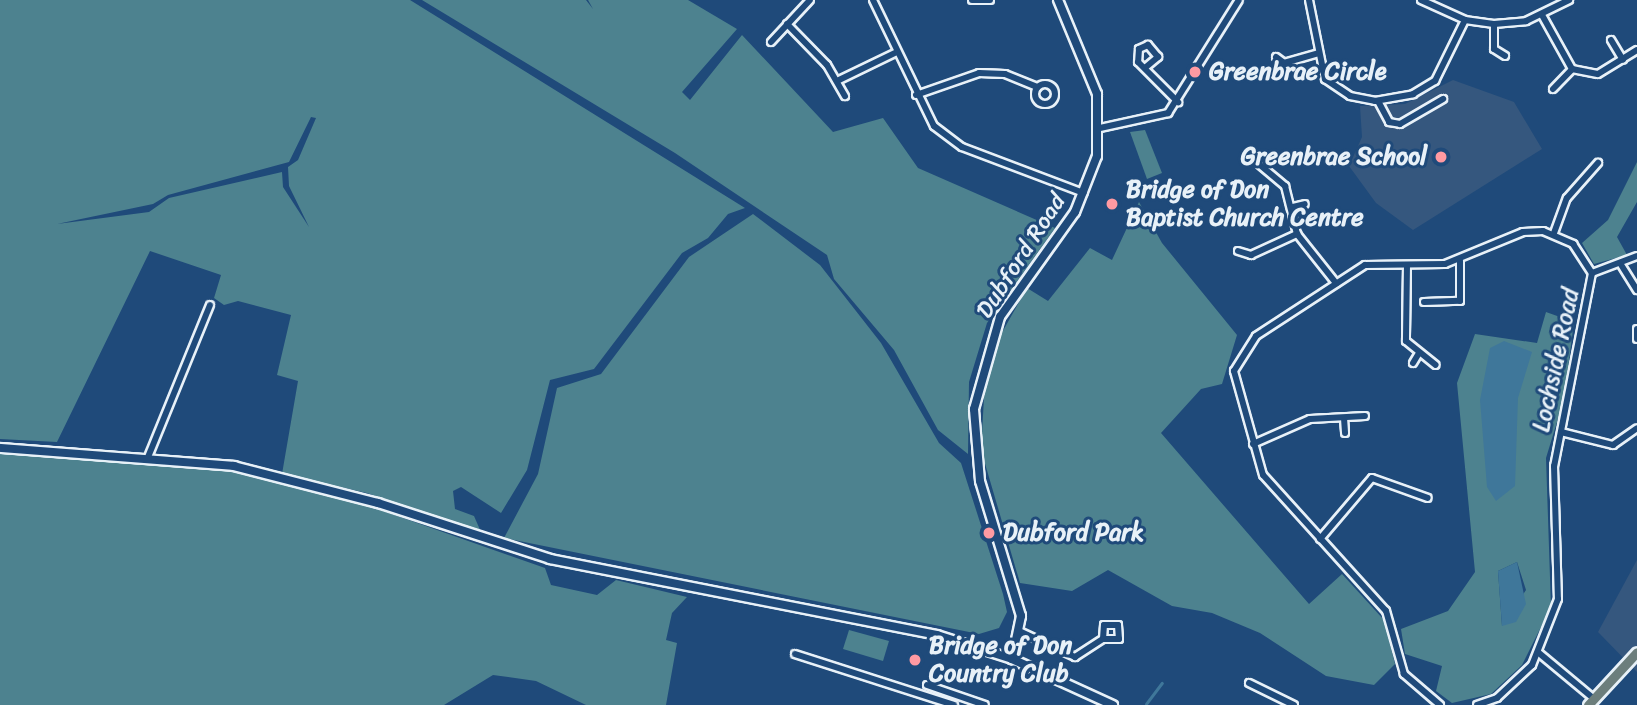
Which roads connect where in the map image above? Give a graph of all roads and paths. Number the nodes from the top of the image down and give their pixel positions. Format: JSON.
{"nodes":[{"id":1,"x":810,"y":0,"type":"edge"},
{"id":2,"x":873,"y":0,"type":"edge"},
{"id":3,"x":972,"y":0,"type":"edge"},
{"id":4,"x":990,"y":0,"type":"edge"},
{"id":5,"x":1058,"y":0,"type":"edge"},
{"id":6,"x":1239,"y":0,"type":"edge"},
{"id":7,"x":1309,"y":0,"type":"edge"},
{"id":8,"x":1421,"y":0,"type":"edge"},
{"id":9,"x":1443,"y":0,"type":"edge"},
{"id":10,"x":1569,"y":0,"type":"edge"},
{"id":11,"x":1440,"y":8,"type":"junction"},
{"id":12,"x":1542,"y":15,"type":"junction"},
{"id":13,"x":1465,"y":20,"type":"junction"},
{"id":14,"x":787,"y":24,"type":"junction"},
{"id":15,"x":1494,"y":24,"type":"junction"},
{"id":16,"x":1611,"y":40,"type":"dead end"},
{"id":17,"x":771,"y":42,"type":"dead end"},
{"id":18,"x":1637,"y":50,"type":"edge"},
{"id":19,"x":897,"y":52,"type":"junction"},
{"id":20,"x":1318,"y":53,"type":"junction"},
{"id":21,"x":1505,"y":56,"type":"dead end"},
{"id":22,"x":1276,"y":57,"type":"dead end"},
{"id":23,"x":1623,"y":60,"type":"junction"},
{"id":24,"x":1146,"y":67,"type":"dead end"},
{"id":25,"x":1572,"y":69,"type":"junction"},
{"id":26,"x":839,"y":80,"type":"junction"},
{"id":27,"x":1038,"y":87,"type":"dead end"},
{"id":28,"x":1553,"y":89,"type":"dead end"},
{"id":29,"x":916,"y":95,"type":"junction"},
{"id":30,"x":845,"y":96,"type":"dead end"},
{"id":31,"x":1443,"y":99,"type":"dead end"},
{"id":32,"x":1378,"y":101,"type":"junction"},
{"id":33,"x":1178,"y":102,"type":"junction"},
{"id":34,"x":1100,"y":128,"type":"junction"},
{"id":35,"x":1598,"y":163,"type":"dead end"},
{"id":36,"x":1260,"y":165,"type":"dead end"},
{"id":37,"x":1085,"y":193,"type":"junction"},
{"id":38,"x":1306,"y":204,"type":"dead end"},
{"id":39,"x":1293,"y":207,"type":"junction"},
{"id":40,"x":1554,"y":233,"type":"junction"},
{"id":41,"x":1297,"y":234,"type":"junction"},
{"id":42,"x":1637,"y":256,"type":"edge"},
{"id":43,"x":1460,"y":261,"type":"junction"},
{"id":44,"x":1620,"y":263,"type":"junction"},
{"id":45,"x":1243,"y":264,"type":"dead end"},
{"id":46,"x":1407,"y":265,"type":"junction"},
{"id":47,"x":1592,"y":273,"type":"junction"},
{"id":48,"x":1336,"y":283,"type":"junction"},
{"id":49,"x":1637,"y":290,"type":"edge"},
{"id":50,"x":1424,"y":302,"type":"dead end"},
{"id":51,"x":210,"y":306,"type":"dead end"},
{"id":52,"x":1637,"y":329,"type":"edge"},
{"id":53,"x":1637,"y":339,"type":"edge"},
{"id":54,"x":1419,"y":354,"type":"junction"},
{"id":55,"x":1413,"y":363,"type":"dead end"},
{"id":56,"x":1436,"y":365,"type":"dead end"},
{"id":57,"x":1364,"y":416,"type":"dead end"},
{"id":58,"x":1344,"y":418,"type":"junction"},
{"id":59,"x":1637,"y":428,"type":"edge"},
{"id":60,"x":1561,"y":432,"type":"junction"},
{"id":61,"x":1345,"y":433,"type":"dead end"},
{"id":62,"x":1253,"y":444,"type":"junction"},
{"id":63,"x":0,"y":448,"type":"edge"},
{"id":64,"x":148,"y":457,"type":"junction"},
{"id":65,"x":1419,"y":483,"type":"dead end"},
{"id":66,"x":1414,"y":492,"type":"junction"},
{"id":67,"x":1428,"y":498,"type":"dead end"},
{"id":68,"x":1320,"y":539,"type":"junction"},
{"id":69,"x":1019,"y":631,"type":"junction"},
{"id":70,"x":1103,"y":639,"type":"dead end"},
{"id":71,"x":1637,"y":652,"type":"edge"},
{"id":72,"x":1539,"y":653,"type":"junction"},
{"id":73,"x":795,"y":654,"type":"dead end"},
{"id":74,"x":1012,"y":659,"type":"junction"},
{"id":75,"x":1249,"y":682,"type":"dead end"},
{"id":76,"x":927,"y":685,"type":"dead end"},
{"id":77,"x":1497,"y":698,"type":"junction"},
{"id":78,"x":1591,"y":702,"type":"edge"},
{"id":79,"x":954,"y":705,"type":"edge"},
{"id":80,"x":985,"y":705,"type":"edge"},
{"id":81,"x":1114,"y":705,"type":"edge"},
{"id":82,"x":1294,"y":705,"type":"edge"},
{"id":83,"x":1440,"y":705,"type":"edge"},
{"id":84,"x":1477,"y":705,"type":"edge"},
{"id":85,"x":1504,"y":705,"type":"edge"}],
"edges":[{"from":1,"to":14,"type":"street"},
{"from":2,"to":19,"type":"street"},
{"from":3,"to":4,"type":"street"},
{"from":5,"to":34,"type":"main road","name":"Dubford Road"},
{"from":6,"to":33,"type":"street"},
{"from":7,"to":20,"type":"street"},
{"from":8,"to":11,"type":"street"},
{"from":9,"to":11,"type":"street"},
{"from":10,"to":12,"type":"street"},
{"from":11,"to":13,"type":"street"},
{"from":12,"to":15,"type":"street"},
{"from":12,"to":25,"type":"street"},
{"from":13,"to":15,"type":"street"},
{"from":13,"to":32,"type":"street"},
{"from":14,"to":17,"type":"street"},
{"from":14,"to":26,"type":"street"},
{"from":15,"to":21,"type":"street"},
{"from":16,"to":23,"type":"street"},
{"from":18,"to":23,"type":"street"},
{"from":19,"to":26,"type":"street"},
{"from":19,"to":29,"type":"street"},
{"from":20,"to":22,"type":"street"},
{"from":20,"to":32,"type":"street"},
{"from":23,"to":25,"type":"street"},
{"from":24,"to":33,"type":"street"},
{"from":25,"to":28,"type":"street"},
{"from":26,"to":30,"type":"street"},
{"from":27,"to":29,"type":"street"},
{"from":29,"to":37,"type":"street"},
{"from":31,"to":32,"type":"street"},
{"from":33,"to":34,"type":"street"},
{"from":34,"to":37,"type":"main road","name":"Dubford Road"},
{"from":35,"to":40,"type":"street"},
{"from":36,"to":39,"type":"street"},
{"from":37,"to":69,"type":"main road","name":"Dubford Road"},
{"from":38,"to":39,"type":"street"},
{"from":39,"to":41,"type":"street"},
{"from":40,"to":43,"type":"street"},
{"from":40,"to":47,"type":"street","name":"Lochside Road"},
{"from":41,"to":45,"type":"street"},
{"from":41,"to":48,"type":"street"},
{"from":42,"to":44,"type":"street"},
{"from":43,"to":46,"type":"street"},
{"from":43,"to":50,"type":"street"},
{"from":44,"to":47,"type":"street"},
{"from":44,"to":49,"type":"street"},
{"from":46,"to":48,"type":"street"},
{"from":46,"to":54,"type":"street"},
{"from":47,"to":60,"type":"street","name":"Lochside Road"},
{"from":48,"to":62,"type":"street"},
{"from":51,"to":64,"type":"street"},
{"from":52,"to":53,"type":"street"},
{"from":54,"to":55,"type":"street"},
{"from":54,"to":56,"type":"street"},
{"from":57,"to":58,"type":"street"},
{"from":58,"to":61,"type":"street"},
{"from":58,"to":62,"type":"street"},
{"from":59,"to":60,"type":"street"},
{"from":60,"to":72,"type":"street","name":"Lochside Road"},
{"from":62,"to":68,"type":"street"},
{"from":63,"to":64,"type":"main road"},
{"from":64,"to":74,"type":"main road"},
{"from":65,"to":66,"type":"street"},
{"from":66,"to":67,"type":"street"},
{"from":66,"to":68,"type":"street"},
{"from":68,"to":83,"type":"street"},
{"from":69,"to":70,"type":"street"},
{"from":69,"to":74,"type":"main road","name":"Dubford Road"},
{"from":71,"to":78,"type":"main road"},
{"from":72,"to":77,"type":"street","name":"Lochside Road"},
{"from":72,"to":78,"type":"street"},
{"from":73,"to":79,"type":"street"},
{"from":74,"to":81,"type":"main road"},
{"from":75,"to":82,"type":"street"},
{"from":76,"to":80,"type":"street"},
{"from":77,"to":84,"type":"street","name":"Lochside Road"},
{"from":77,"to":85,"type":"street"}]}
